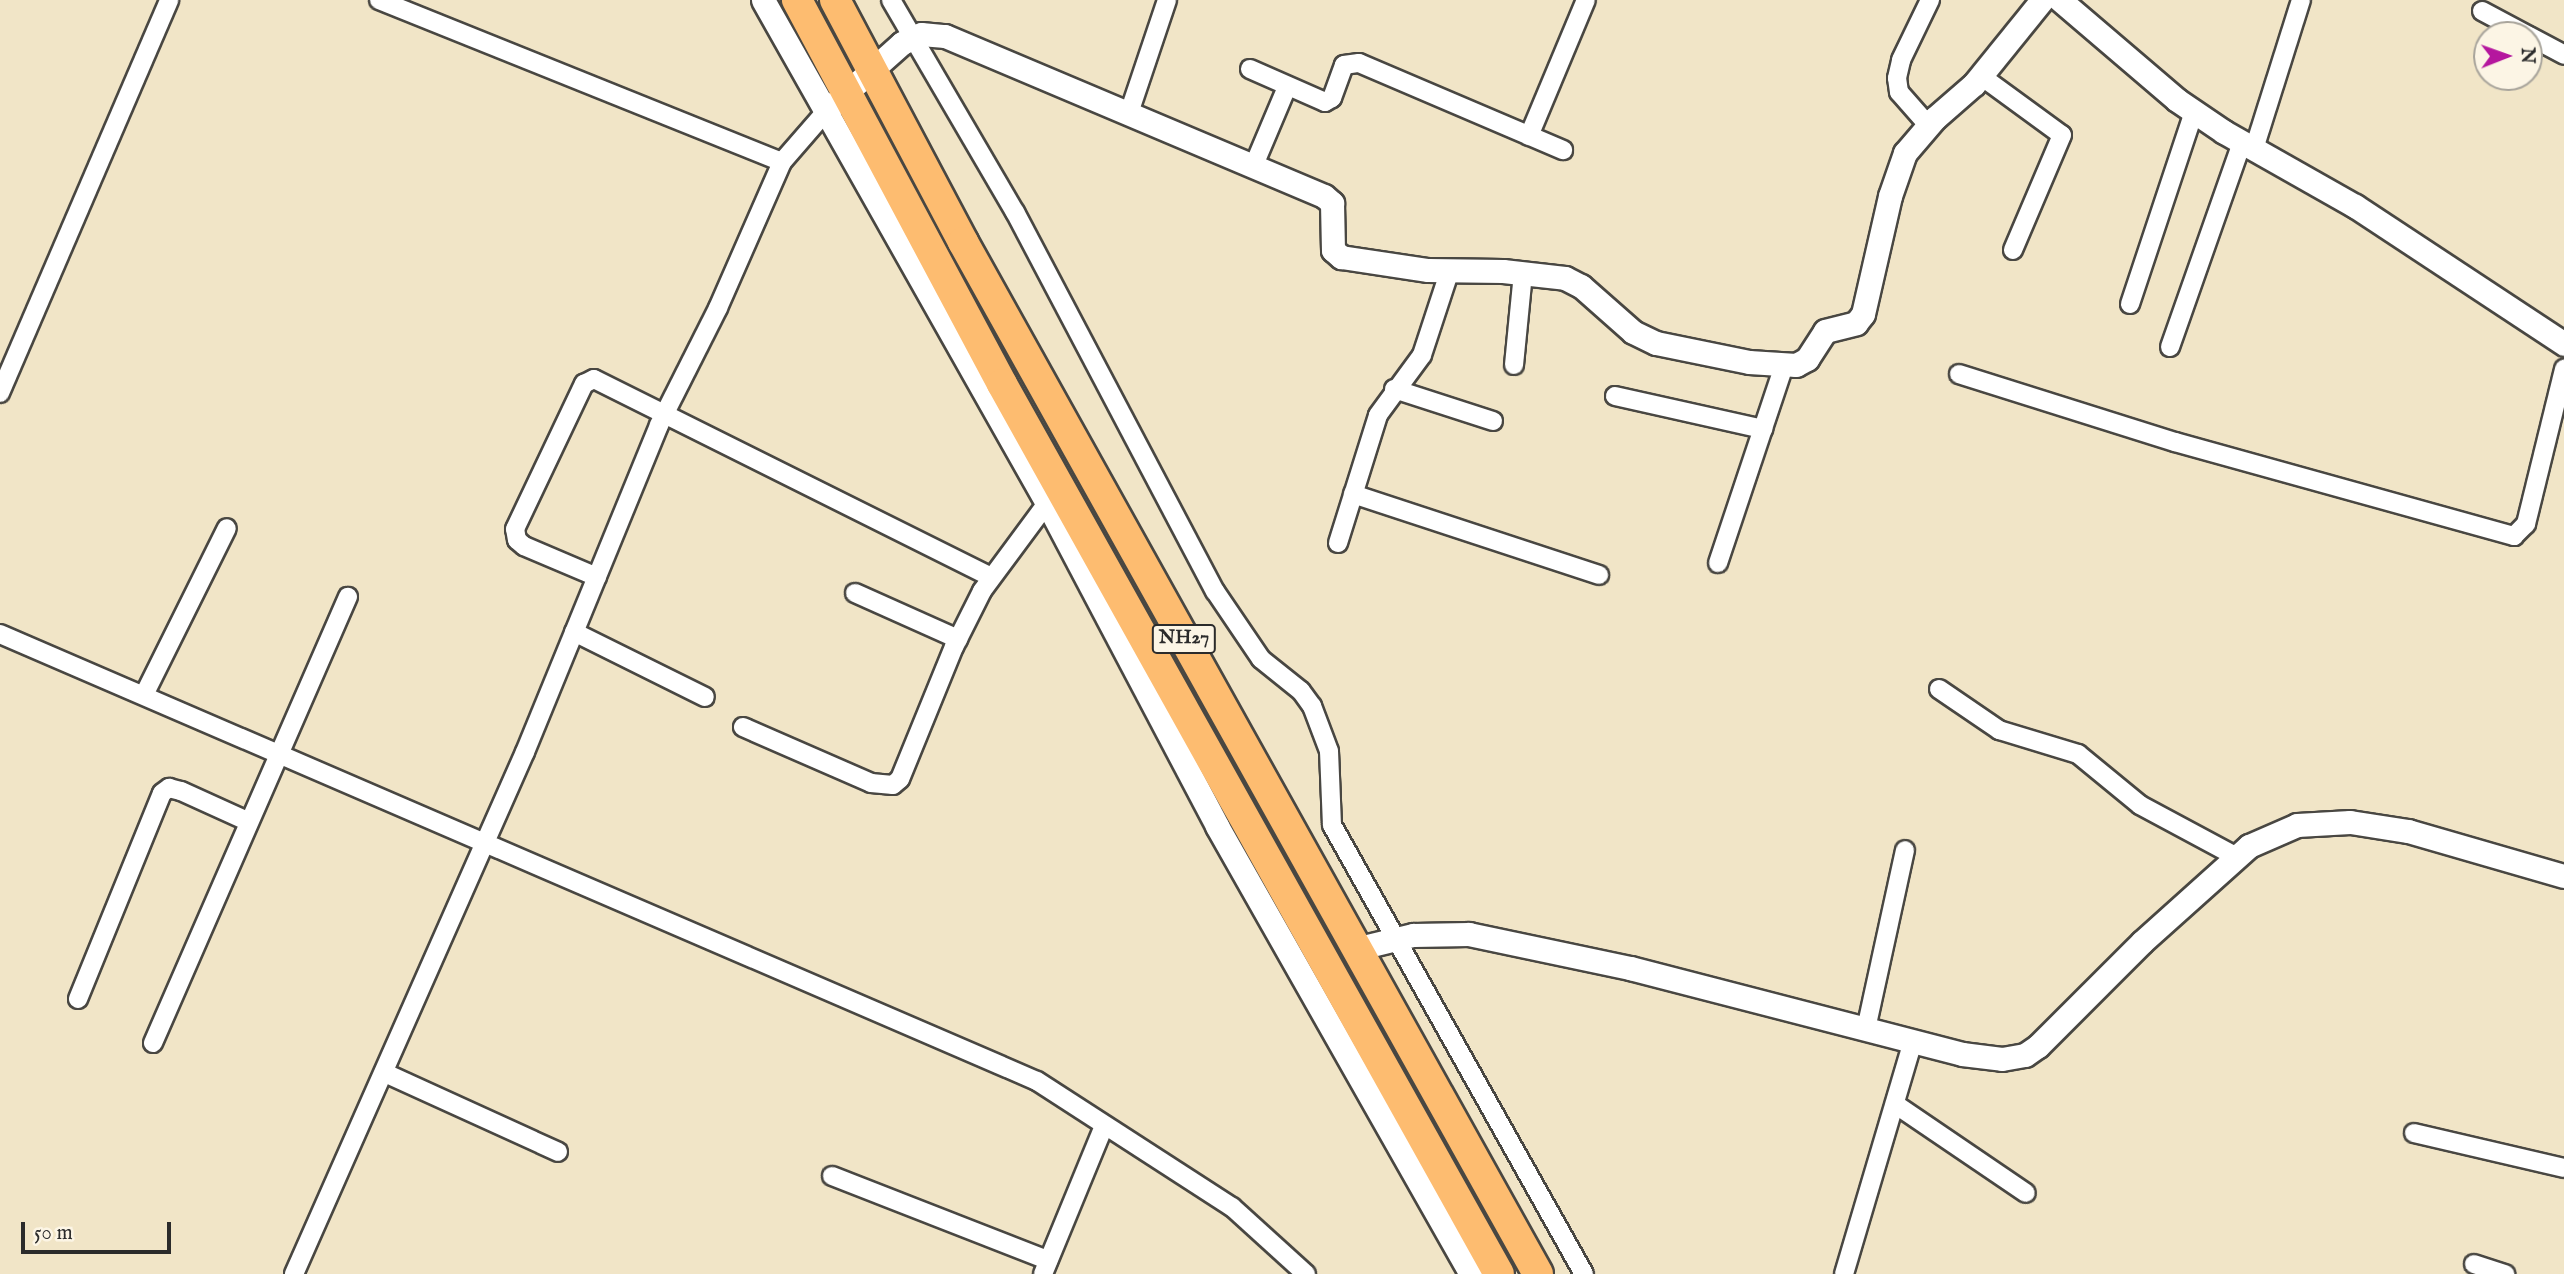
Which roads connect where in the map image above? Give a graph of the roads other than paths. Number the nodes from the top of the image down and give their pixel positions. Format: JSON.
{"nodes":[{"id":1,"x":169,"y":0,"type":"edge"},
{"id":2,"x":379,"y":0,"type":"edge"},
{"id":3,"x":763,"y":0,"type":"edge"},
{"id":4,"x":797,"y":0,"type":"edge"},
{"id":5,"x":835,"y":0,"type":"edge"},
{"id":6,"x":891,"y":0,"type":"edge"},
{"id":7,"x":1167,"y":0,"type":"edge"},
{"id":8,"x":1586,"y":0,"type":"edge"},
{"id":9,"x":1930,"y":0,"type":"edge"},
{"id":10,"x":2042,"y":0,"type":"edge"},
{"id":11,"x":2060,"y":0,"type":"edge"},
{"id":12,"x":2301,"y":0,"type":"edge"},
{"id":13,"x":2482,"y":11,"type":"dead end"},
{"id":14,"x":2501,"y":21,"type":"edge"},
{"id":15,"x":912,"y":38,"type":"junction"},
{"id":16,"x":2543,"y":43,"type":"edge"},
{"id":17,"x":2564,"y":55,"type":"edge"},
{"id":18,"x":1250,"y":69,"type":"dead end"},
{"id":19,"x":872,"y":71,"type":"junction"},
{"id":20,"x":1981,"y":76,"type":"junction"},
{"id":21,"x":1287,"y":87,"type":"junction"},
{"id":22,"x":836,"y":100,"type":"junction"},
{"id":23,"x":1130,"y":110,"type":"junction"},
{"id":24,"x":2194,"y":112,"type":"junction"},
{"id":25,"x":1928,"y":125,"type":"junction"},
{"id":26,"x":1529,"y":136,"type":"junction"},
{"id":27,"x":2248,"y":146,"type":"junction"},
{"id":28,"x":1563,"y":150,"type":"dead end"},
{"id":29,"x":782,"y":162,"type":"junction"},
{"id":30,"x":1254,"y":165,"type":"junction"},
{"id":31,"x":2013,"y":250,"type":"dead end"},
{"id":32,"x":1450,"y":270,"type":"junction"},
{"id":33,"x":1523,"y":273,"type":"junction"},
{"id":34,"x":2130,"y":304,"type":"dead end"},
{"id":35,"x":2564,"y":344,"type":"edge"},
{"id":36,"x":2170,"y":347,"type":"dead end"},
{"id":37,"x":1514,"y":365,"type":"dead end"},
{"id":38,"x":1784,"y":366,"type":"junction"},
{"id":39,"x":2564,"y":369,"type":"edge"},
{"id":40,"x":1959,"y":374,"type":"dead end"},
{"id":41,"x":1394,"y":389,"type":"junction"},
{"id":42,"x":0,"y":393,"type":"edge"},
{"id":43,"x":1615,"y":396,"type":"dead end"},
{"id":44,"x":665,"y":414,"type":"junction"},
{"id":45,"x":1493,"y":421,"type":"dead end"},
{"id":46,"x":1763,"y":429,"type":"junction"},
{"id":47,"x":1353,"y":494,"type":"junction"},
{"id":48,"x":1047,"y":503,"type":"junction"},
{"id":49,"x":227,"y":528,"type":"dead end"},
{"id":50,"x":1338,"y":543,"type":"dead end"},
{"id":51,"x":1718,"y":563,"type":"dead end"},
{"id":52,"x":1599,"y":575,"type":"dead end"},
{"id":53,"x":597,"y":578,"type":"junction"},
{"id":54,"x":991,"y":578,"type":"junction"},
{"id":55,"x":855,"y":593,"type":"dead end"},
{"id":56,"x":348,"y":597,"type":"dead end"},
{"id":57,"x":574,"y":632,"type":"junction"},
{"id":58,"x":0,"y":634,"type":"edge"},
{"id":59,"x":958,"y":639,"type":"junction"},
{"id":60,"x":1939,"y":689,"type":"dead end"},
{"id":61,"x":144,"y":695,"type":"junction"},
{"id":62,"x":705,"y":696,"type":"dead end"},
{"id":63,"x":743,"y":727,"type":"dead end"},
{"id":64,"x":279,"y":752,"type":"junction"},
{"id":65,"x":247,"y":821,"type":"junction"},
{"id":66,"x":484,"y":840,"type":"junction"},
{"id":67,"x":1905,"y":850,"type":"dead end"},
{"id":68,"x":2237,"y":857,"type":"junction"},
{"id":69,"x":2564,"y":876,"type":"edge"},
{"id":70,"x":1396,"y":939,"type":"junction"},
{"id":71,"x":1355,"y":949,"type":"junction"},
{"id":72,"x":78,"y":999,"type":"dead end"},
{"id":73,"x":1866,"y":1029,"type":"junction"},
{"id":74,"x":1913,"y":1041,"type":"junction"},
{"id":75,"x":153,"y":1043,"type":"dead end"},
{"id":76,"x":385,"y":1073,"type":"junction"},
{"id":77,"x":1895,"y":1104,"type":"junction"},
{"id":78,"x":1104,"y":1126,"type":"junction"},
{"id":79,"x":2414,"y":1133,"type":"dead end"},
{"id":80,"x":558,"y":1152,"type":"dead end"},
{"id":81,"x":2564,"y":1168,"type":"edge"},
{"id":82,"x":832,"y":1176,"type":"dead end"},
{"id":83,"x":2026,"y":1193,"type":"dead end"},
{"id":84,"x":2474,"y":1264,"type":"dead end"},
{"id":85,"x":1045,"y":1267,"type":"edge"},
{"id":86,"x":294,"y":1274,"type":"edge"},
{"id":87,"x":1306,"y":1274,"type":"edge"},
{"id":88,"x":1471,"y":1274,"type":"edge"},
{"id":89,"x":1499,"y":1274,"type":"edge"},
{"id":90,"x":1538,"y":1274,"type":"edge"},
{"id":91,"x":1584,"y":1274,"type":"edge"},
{"id":92,"x":1844,"y":1274,"type":"edge"},
{"id":93,"x":2505,"y":1274,"type":"edge"}],
"edges":[{"from":1,"to":42,"type":"street"},
{"from":2,"to":29,"type":"street"},
{"from":3,"to":22,"type":"street"},
{"from":4,"to":22,"type":"highway","number":"NH27"},
{"from":5,"to":19,"type":"highway","number":"NH27"},
{"from":6,"to":15,"type":"street"},
{"from":7,"to":23,"type":"street"},
{"from":8,"to":26,"type":"street"},
{"from":9,"to":25,"type":"street"},
{"from":10,"to":20,"type":"street"},
{"from":11,"to":24,"type":"street"},
{"from":12,"to":27,"type":"street"},
{"from":13,"to":14,"type":"street"},
{"from":15,"to":19,"type":"street"},
{"from":15,"to":23,"type":"street"},
{"from":15,"to":70,"type":"street"},
{"from":16,"to":17,"type":"street"},
{"from":18,"to":21,"type":"street"},
{"from":19,"to":22,"type":"street"},
{"from":19,"to":71,"type":"highway","number":"NH27"},
{"from":20,"to":25,"type":"street"},
{"from":20,"to":31,"type":"street"},
{"from":21,"to":26,"type":"street"},
{"from":21,"to":30,"type":"street"},
{"from":22,"to":29,"type":"street"},
{"from":22,"to":48,"type":"street"},
{"from":22,"to":89,"type":"highway","number":"NH27"},
{"from":23,"to":30,"type":"street"},
{"from":24,"to":27,"type":"street"},
{"from":24,"to":34,"type":"street"},
{"from":25,"to":38,"type":"street"},
{"from":26,"to":28,"type":"street"},
{"from":27,"to":35,"type":"street"},
{"from":27,"to":36,"type":"street"},
{"from":29,"to":44,"type":"street"},
{"from":30,"to":32,"type":"street"},
{"from":32,"to":33,"type":"street"},
{"from":32,"to":41,"type":"street"},
{"from":33,"to":37,"type":"street"},
{"from":33,"to":38,"type":"street"},
{"from":38,"to":46,"type":"street"},
{"from":39,"to":40,"type":"street"},
{"from":41,"to":45,"type":"street"},
{"from":41,"to":47,"type":"street"},
{"from":43,"to":46,"type":"street"},
{"from":44,"to":53,"type":"street"},
{"from":44,"to":53,"type":"street"},
{"from":44,"to":54,"type":"street"},
{"from":46,"to":51,"type":"street"},
{"from":47,"to":50,"type":"street"},
{"from":47,"to":52,"type":"street"},
{"from":48,"to":54,"type":"street"},
{"from":48,"to":88,"type":"street"},
{"from":49,"to":61,"type":"street"},
{"from":53,"to":57,"type":"street"},
{"from":54,"to":59,"type":"street"},
{"from":55,"to":59,"type":"street"},
{"from":56,"to":64,"type":"street"},
{"from":57,"to":62,"type":"street"},
{"from":57,"to":66,"type":"street"},
{"from":58,"to":61,"type":"street"},
{"from":59,"to":63,"type":"street"},
{"from":60,"to":68,"type":"street"},
{"from":61,"to":64,"type":"street"},
{"from":64,"to":65,"type":"street"},
{"from":64,"to":66,"type":"street"},
{"from":65,"to":72,"type":"street"},
{"from":65,"to":75,"type":"street"},
{"from":66,"to":76,"type":"street"},
{"from":66,"to":78,"type":"street"},
{"from":67,"to":73,"type":"street"},
{"from":68,"to":69,"type":"street"},
{"from":68,"to":74,"type":"street"},
{"from":70,"to":71,"type":"street"},
{"from":70,"to":73,"type":"street"},
{"from":70,"to":91,"type":"street"},
{"from":71,"to":90,"type":"highway","number":"NH27"},
{"from":73,"to":74,"type":"street"},
{"from":74,"to":77,"type":"street"},
{"from":76,"to":80,"type":"street"},
{"from":76,"to":86,"type":"street"},
{"from":77,"to":83,"type":"street"},
{"from":77,"to":92,"type":"street"},
{"from":78,"to":85,"type":"street"},
{"from":78,"to":87,"type":"street"},
{"from":79,"to":81,"type":"street"},
{"from":82,"to":85,"type":"street"},
{"from":84,"to":93,"type":"street"}]}
